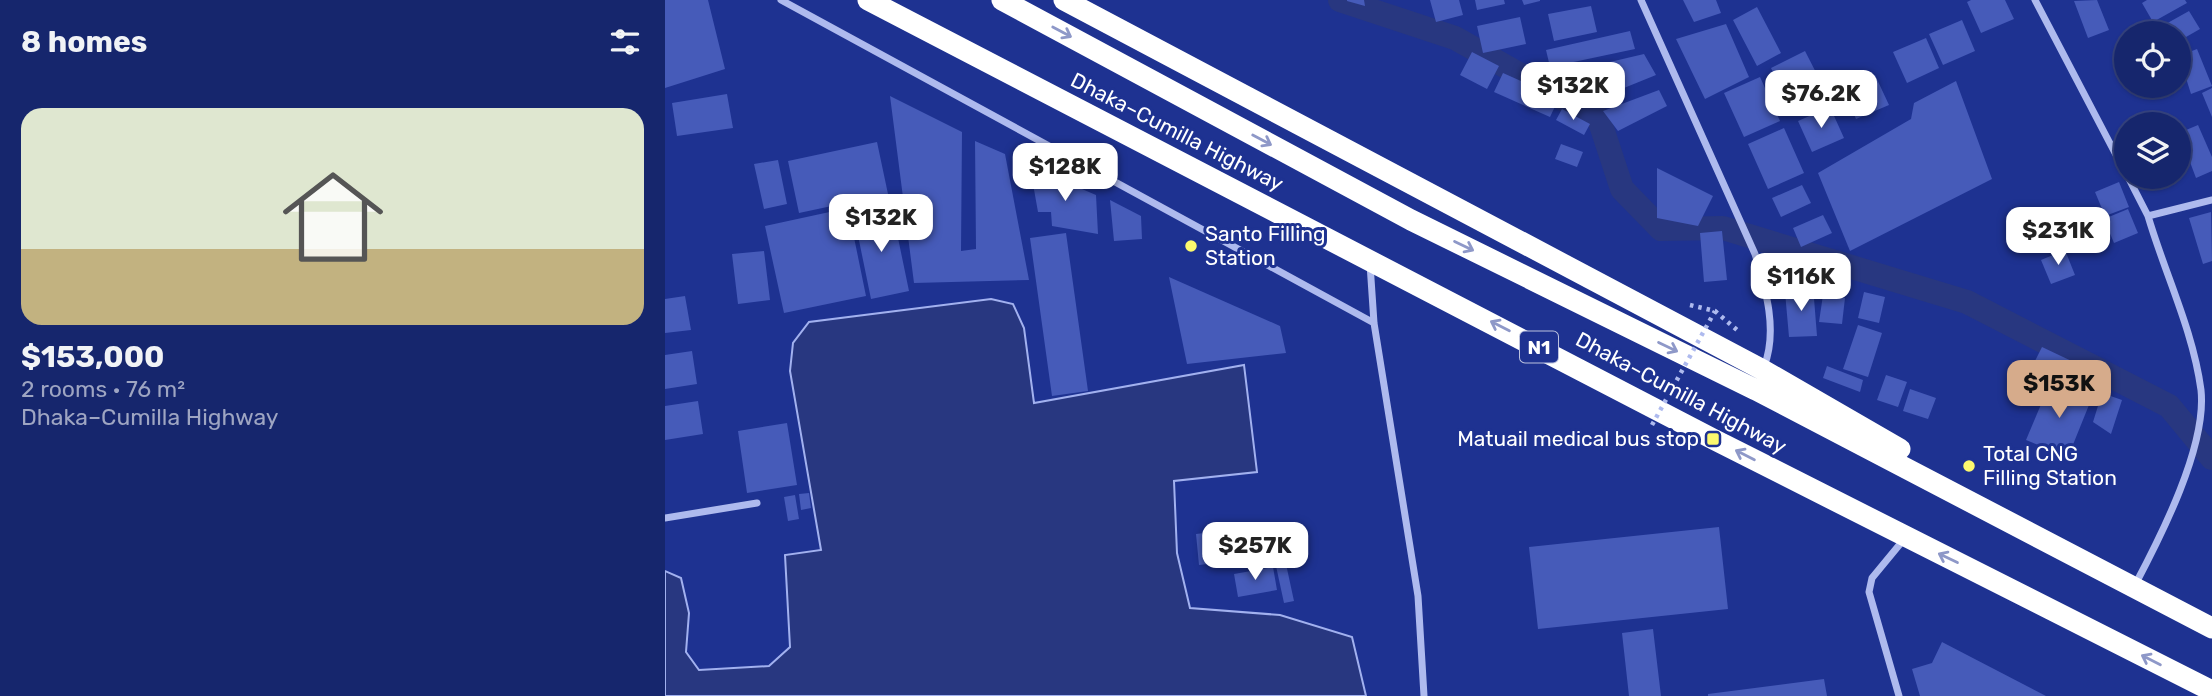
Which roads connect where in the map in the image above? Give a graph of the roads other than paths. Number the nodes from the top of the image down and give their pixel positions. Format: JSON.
{"nodes":[{"id":1,"x":781,"y":0,"type":"edge"},
{"id":2,"x":868,"y":0,"type":"edge"},
{"id":3,"x":1002,"y":0,"type":"edge"},
{"id":4,"x":1065,"y":0,"type":"edge"},
{"id":5,"x":1641,"y":0,"type":"edge"},
{"id":6,"x":2035,"y":0,"type":"edge"},
{"id":7,"x":2114,"y":150,"type":"edge"},
{"id":8,"x":2134,"y":189,"type":"edge"},
{"id":9,"x":2212,"y":200,"type":"edge"},
{"id":10,"x":2148,"y":216,"type":"junction"},
{"id":11,"x":1370,"y":260,"type":"junction"},
{"id":12,"x":1374,"y":323,"type":"junction"},
{"id":13,"x":1763,"y":370,"type":"junction"},
{"id":14,"x":757,"y":503,"type":"dead end"},
{"id":15,"x":665,"y":518,"type":"edge"},
{"id":16,"x":1906,"y":537,"type":"junction"},
{"id":17,"x":2135,"y":585,"type":"junction"},
{"id":18,"x":2212,"y":628,"type":"edge"},
{"id":19,"x":2212,"y":691,"type":"edge"},
{"id":20,"x":1424,"y":696,"type":"edge"},
{"id":21,"x":1899,"y":696,"type":"edge"}],
"edges":[{"from":1,"to":12,"type":"street"},
{"from":2,"to":11,"type":"highway","name":"Dhaka–Cumilla Highway","number":"N1"},
{"from":3,"to":17,"type":"highway","name":"Dhaka–Cumilla Highway","one_way":true},
{"from":4,"to":13,"type":"highway"},
{"from":5,"to":13,"type":"street"},
{"from":6,"to":7,"type":"street"},
{"from":8,"to":10,"type":"street"},
{"from":9,"to":10,"type":"street"},
{"from":10,"to":17,"type":"street"},
{"from":11,"to":12,"type":"street"},
{"from":16,"to":11,"type":"highway","name":"Dhaka–Cumilla Highway","number":"N1","one_way":true},
{"from":12,"to":20,"type":"street"},
{"from":13,"to":17,"type":"highway"},
{"from":14,"to":15,"type":"street"},
{"from":19,"to":16,"type":"highway","name":"Dhaka–Cumilla Highway","number":"N1","one_way":true},
{"from":16,"to":21,"type":"street"},
{"from":17,"to":18,"type":"highway","name":"Dhaka–Cumilla Highway"}]}
